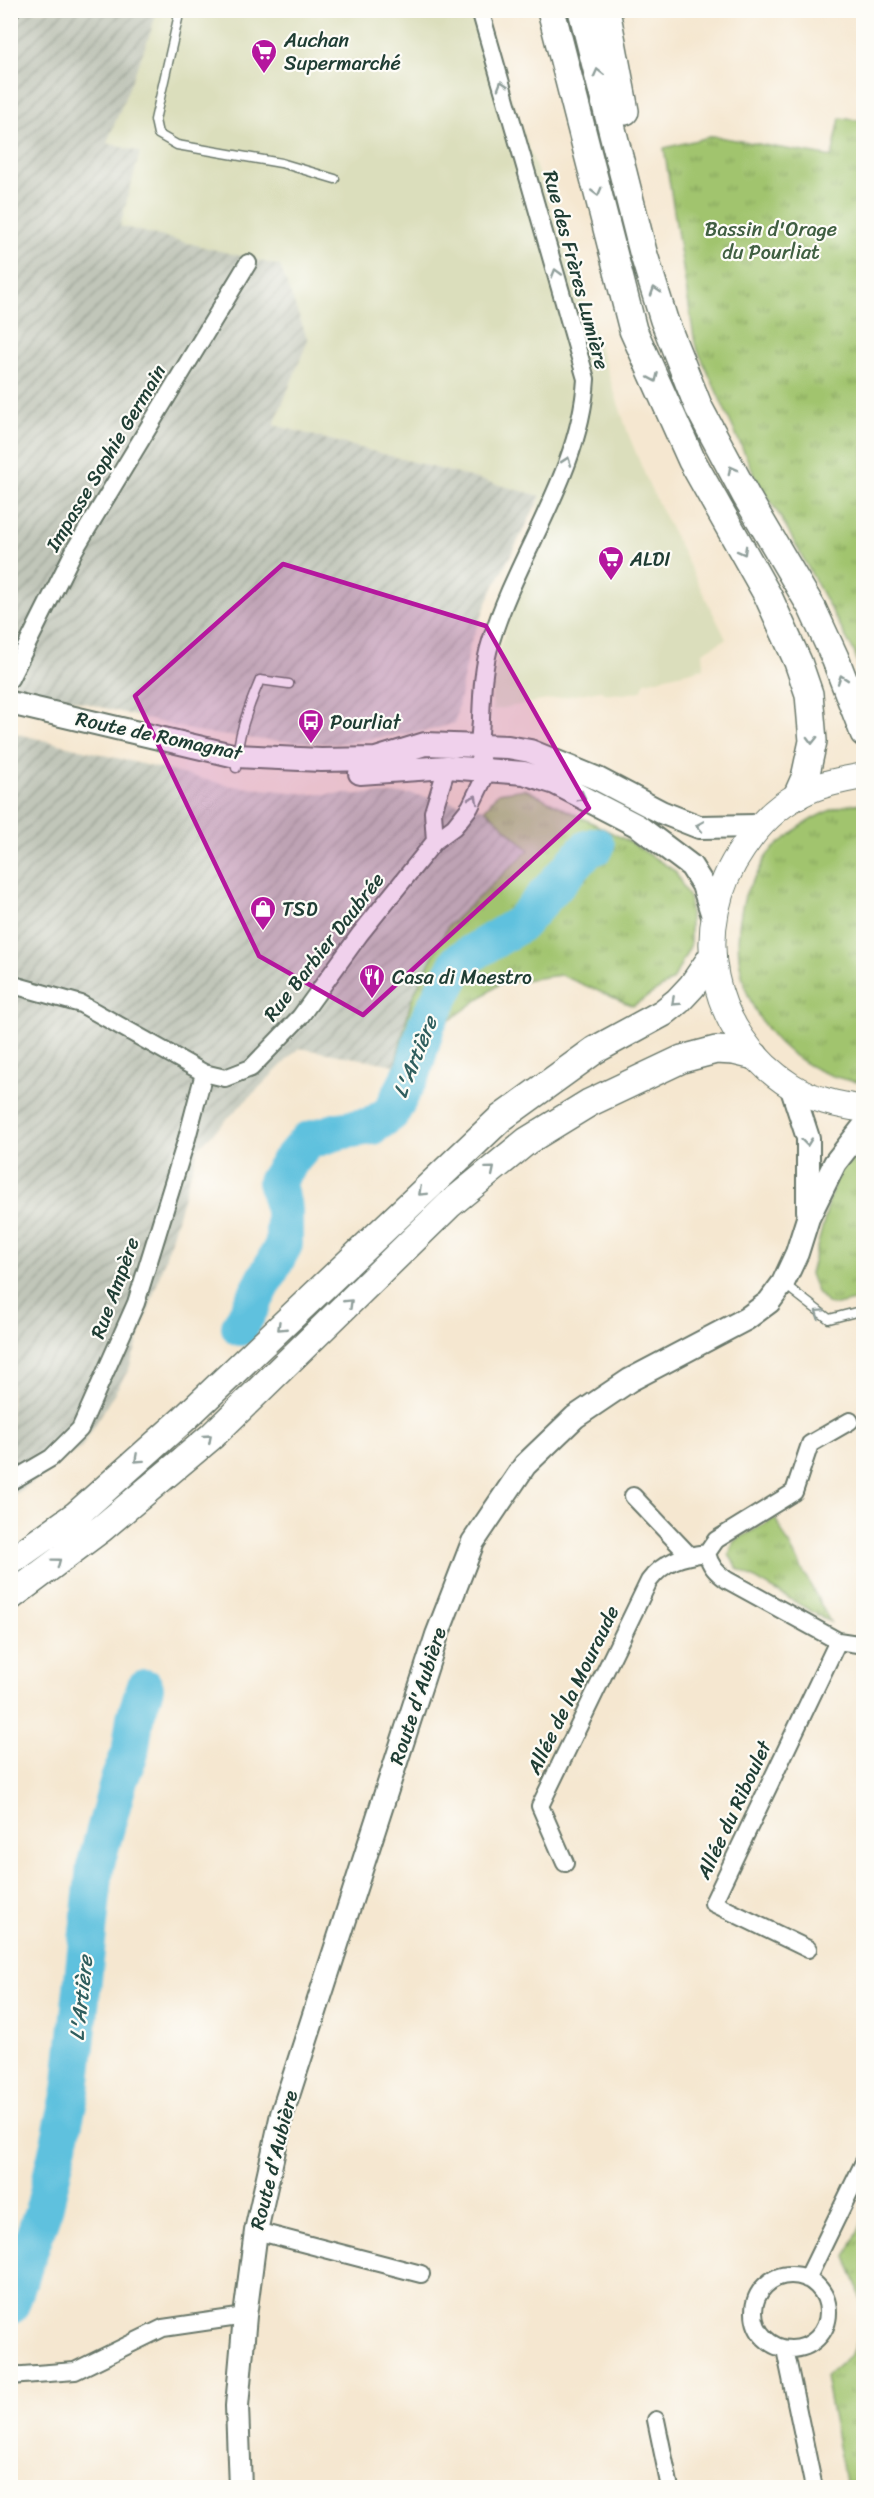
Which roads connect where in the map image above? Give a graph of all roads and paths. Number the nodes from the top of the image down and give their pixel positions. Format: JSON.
{"nodes":[{"id":1,"x":180,"y":10,"type":"edge"},
{"id":2,"x":480,"y":10,"type":"edge"},
{"id":3,"x":551,"y":10,"type":"edge"},
{"id":4,"x":582,"y":10,"type":"edge"},
{"id":5,"x":606,"y":10,"type":"edge"},
{"id":6,"x":335,"y":179,"type":"dead end"},
{"id":7,"x":643,"y":252,"type":"junction"},
{"id":8,"x":248,"y":263,"type":"dead end"},
{"id":9,"x":10,"y":679,"type":"edge"},
{"id":10,"x":289,"y":684,"type":"dead end"},
{"id":11,"x":10,"y":703,"type":"edge"},
{"id":12,"x":10,"y":715,"type":"edge"},
{"id":13,"x":864,"y":733,"type":"edge"},
{"id":14,"x":482,"y":757,"type":"junction"},
{"id":15,"x":236,"y":762,"type":"junction"},
{"id":16,"x":447,"y":767,"type":"junction"},
{"id":17,"x":864,"y":776,"type":"edge"},
{"id":18,"x":797,"y":796,"type":"junction"},
{"id":19,"x":758,"y":826,"type":"junction"},
{"id":20,"x":435,"y":842,"type":"junction"},
{"id":21,"x":713,"y":916,"type":"junction"},
{"id":22,"x":712,"y":957,"type":"junction"},
{"id":23,"x":10,"y":984,"type":"edge"},
{"id":24,"x":755,"y":1056,"type":"junction"},
{"id":25,"x":204,"y":1073,"type":"junction"},
{"id":26,"x":791,"y":1086,"type":"junction"},
{"id":27,"x":864,"y":1109,"type":"edge"},
{"id":28,"x":864,"y":1126,"type":"edge"},
{"id":29,"x":808,"y":1218,"type":"junction"},
{"id":30,"x":783,"y":1283,"type":"junction"},
{"id":31,"x":864,"y":1310,"type":"edge"},
{"id":32,"x":850,"y":1421,"type":"dead end"},
{"id":33,"x":10,"y":1482,"type":"edge"},
{"id":34,"x":633,"y":1496,"type":"dead end"},
{"id":35,"x":706,"y":1553,"type":"junction"},
{"id":36,"x":689,"y":1555,"type":"junction"},
{"id":37,"x":10,"y":1562,"type":"edge"},
{"id":38,"x":10,"y":1597,"type":"edge"},
{"id":39,"x":838,"y":1641,"type":"junction"},
{"id":40,"x":864,"y":1645,"type":"edge"},
{"id":41,"x":565,"y":1863,"type":"dead end"},
{"id":42,"x":808,"y":1949,"type":"dead end"},
{"id":43,"x":864,"y":2162,"type":"edge"},
{"id":44,"x":255,"y":2232,"type":"junction"},
{"id":45,"x":421,"y":2274,"type":"dead end"},
{"id":46,"x":807,"y":2279,"type":"junction"},
{"id":47,"x":245,"y":2316,"type":"junction"},
{"id":48,"x":785,"y":2349,"type":"junction"},
{"id":49,"x":10,"y":2376,"type":"edge"},
{"id":50,"x":656,"y":2420,"type":"dead end"},
{"id":51,"x":240,"y":2487,"type":"edge"},
{"id":52,"x":670,"y":2487,"type":"edge"},
{"id":53,"x":814,"y":2487,"type":"edge"}],
"edges":[{"from":1,"to":6,"type":"lane"},
{"from":14,"to":2,"type":"street","name":"Rue des Frères Lumière","one_way":true},
{"from":3,"to":18,"type":"highway","one_way":true},
{"from":7,"to":4,"type":"highway","one_way":true},
{"from":5,"to":7,"type":"highway"},
{"from":13,"to":7,"type":"highway","one_way":true},
{"from":8,"to":9,"type":"street","name":"Impasse Sophie Germain"},
{"from":10,"to":15,"type":"lane"},
{"from":11,"to":15,"type":"main road","name":"Route de Romagnat"},
{"from":12,"to":15,"type":"main road","name":"Route de Romagnat"},
{"from":14,"to":15,"type":"main road","name":"Route de Romagnat"},
{"from":14,"to":16,"type":"main road","name":"Route de Romagnat"},
{"from":19,"to":14,"type":"main road","name":"Route de Romagnat","one_way":true},
{"from":20,"to":14,"type":"street","name":"Rue Barbier Daubrée","one_way":true},
{"from":14,"to":21,"type":"main road","name":"Route de Romagnat","one_way":true},
{"from":15,"to":16,"type":"main road","name":"Route de Romagnat"},
{"from":16,"to":20,"type":"street"},
{"from":17,"to":18,"type":"main road"},
{"from":18,"to":19,"type":"main road"},
{"from":19,"to":21,"type":"main road"},
{"from":20,"to":25,"type":"street","name":"Rue Barbier Daubrée"},
{"from":21,"to":22,"type":"main road"},
{"from":22,"to":24,"type":"main road"},
{"from":22,"to":37,"type":"highway","one_way":true},
{"from":23,"to":25,"type":"street","name":"Rue Barbier Daubrée"},
{"from":24,"to":26,"type":"main road"},
{"from":38,"to":24,"type":"highway","one_way":true},
{"from":25,"to":33,"type":"street","name":"Rue Ampère"},
{"from":26,"to":27,"type":"main road"},
{"from":26,"to":29,"type":"main road","name":"Route d'Aubière","one_way":true},
{"from":28,"to":29,"type":"main road","name":"Route d'Aubière"},
{"from":29,"to":30,"type":"main road","name":"Route d'Aubière"},
{"from":31,"to":30,"type":"lane","one_way":true},
{"from":30,"to":44,"type":"main road","name":"Route d'Aubière"},
{"from":32,"to":35,"type":"street"},
{"from":34,"to":36,"type":"street"},
{"from":35,"to":36,"type":"street","name":"Allée de la Mouraude"},
{"from":35,"to":39,"type":"street"},
{"from":36,"to":41,"type":"street","name":"Allée de la Mouraude"},
{"from":39,"to":40,"type":"street"},
{"from":39,"to":42,"type":"street","name":"Allée du Riboulet"},
{"from":43,"to":46,"type":"street"},
{"from":44,"to":45,"type":"street"},
{"from":44,"to":47,"type":"main road","name":"Route d'Aubière"},
{"from":46,"to":48,"type":"street"},
{"from":46,"to":48,"type":"street"},
{"from":47,"to":49,"type":"street"},
{"from":47,"to":51,"type":"main road","name":"Route d'Aubière"},
{"from":48,"to":53,"type":"street"},
{"from":50,"to":52,"type":"street"}]}
